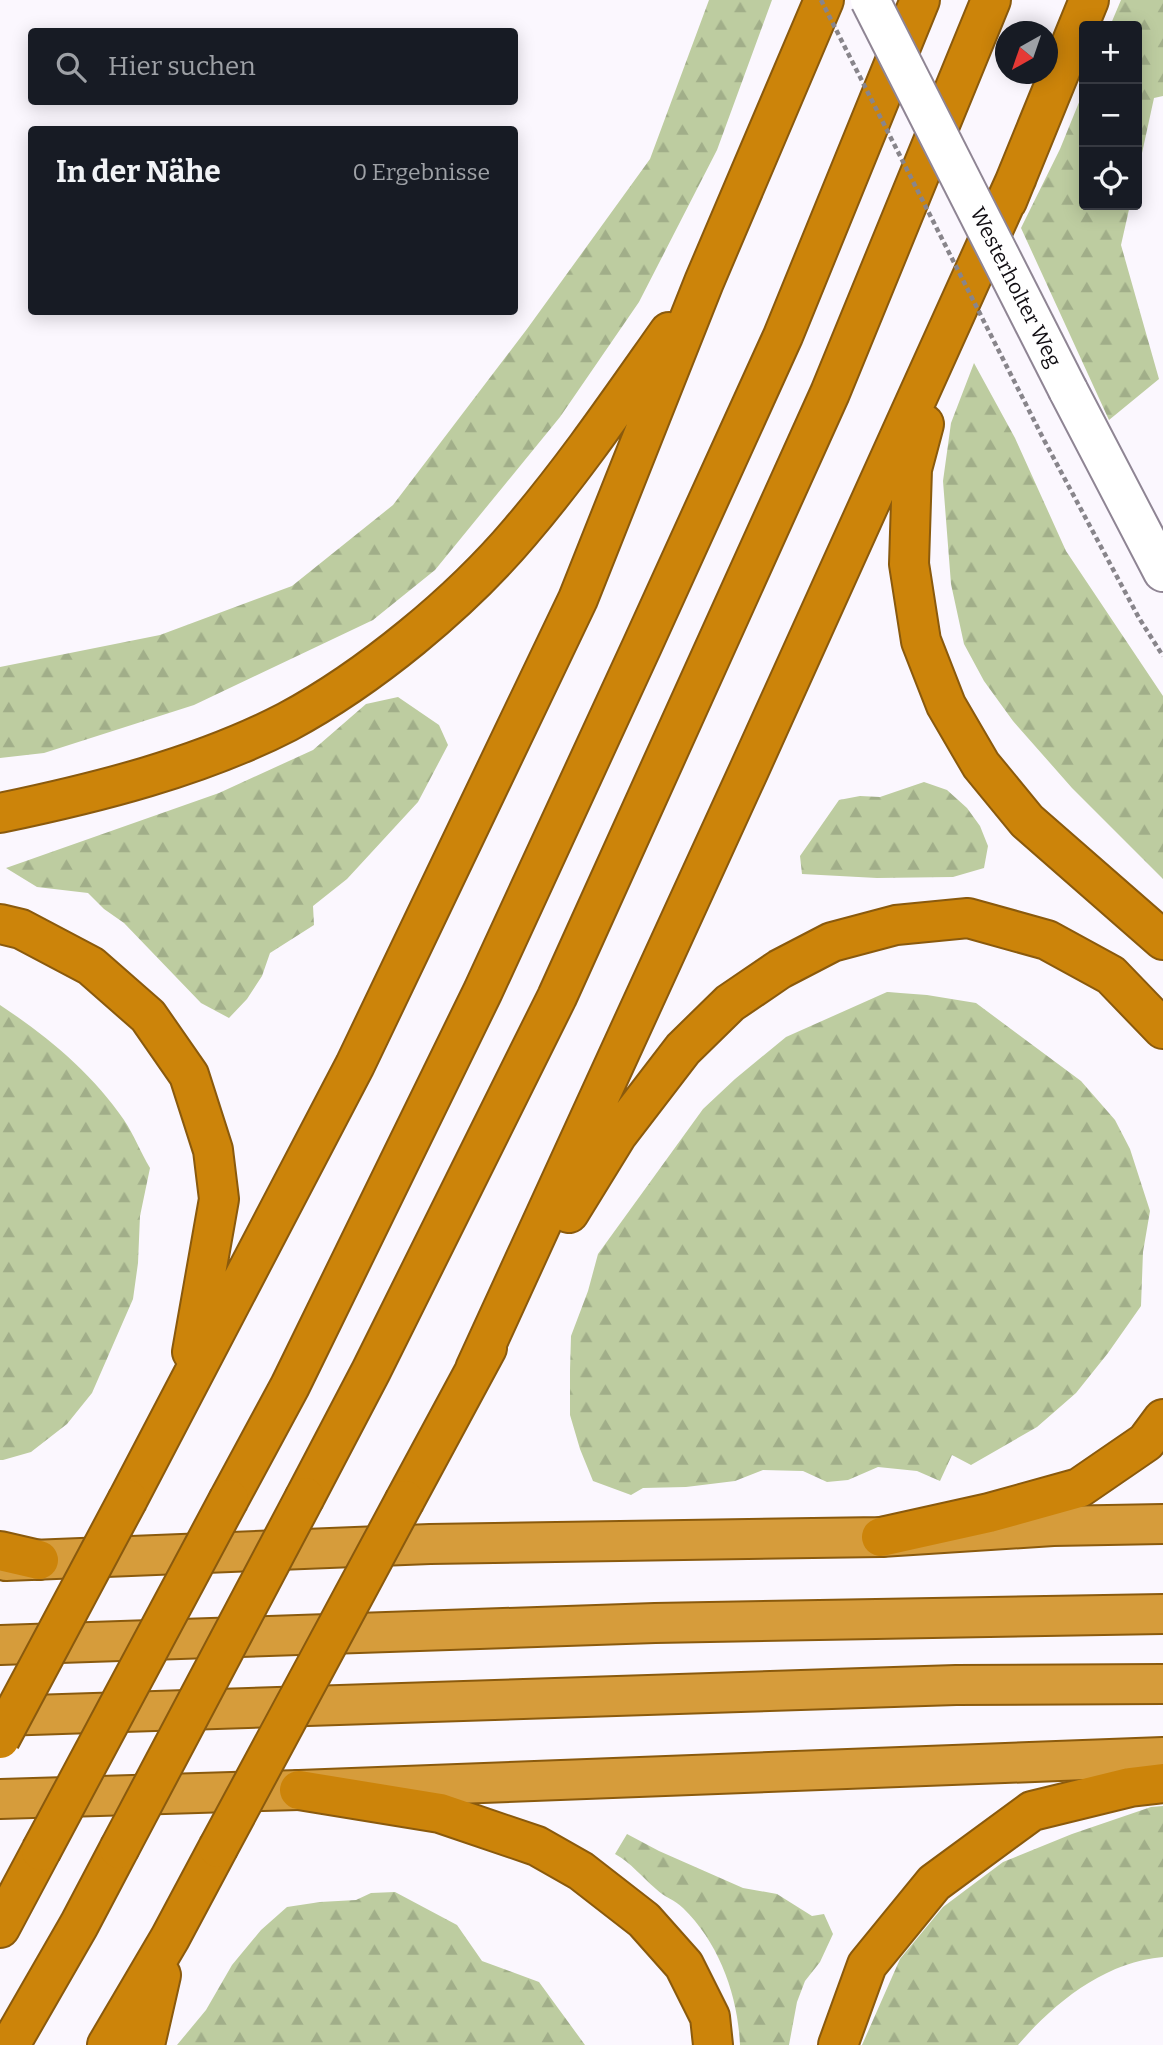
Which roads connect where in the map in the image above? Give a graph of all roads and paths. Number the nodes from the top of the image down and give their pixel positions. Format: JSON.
{"nodes":[{"id":1,"x":823,"y":0,"type":"edge"},
{"id":2,"x":870,"y":0,"type":"edge"},
{"id":3,"x":920,"y":0,"type":"edge"},
{"id":4,"x":991,"y":0,"type":"edge"},
{"id":5,"x":1089,"y":0,"type":"edge"},
{"id":6,"x":1017,"y":177,"type":"junction"},
{"id":7,"x":704,"y":282,"type":"junction"},
{"id":8,"x":1163,"y":572,"type":"edge"},
{"id":9,"x":1163,"y":656,"type":"edge"},
{"id":10,"x":0,"y":813,"type":"edge"},
{"id":11,"x":0,"y":924,"type":"edge"},
{"id":12,"x":1163,"y":940,"type":"edge"},
{"id":13,"x":1163,"y":1029,"type":"edge"},
{"id":14,"x":475,"y":1369,"type":"junction"},
{"id":15,"x":185,"y":1392,"type":"junction"},
{"id":16,"x":1163,"y":1419,"type":"edge"},
{"id":17,"x":1163,"y":1524,"type":"edge"},
{"id":18,"x":881,"y":1537,"type":"junction"},
{"id":19,"x":0,"y":1550,"type":"edge"},
{"id":20,"x":39,"y":1560,"type":"junction"},
{"id":21,"x":0,"y":1561,"type":"edge"},
{"id":22,"x":1163,"y":1614,"type":"edge"},
{"id":23,"x":0,"y":1645,"type":"edge"},
{"id":24,"x":1163,"y":1684,"type":"edge"},
{"id":25,"x":0,"y":1716,"type":"edge"},
{"id":26,"x":0,"y":1739,"type":"edge"},
{"id":27,"x":1163,"y":1756,"type":"edge"},
{"id":28,"x":1163,"y":1783,"type":"edge"},
{"id":29,"x":299,"y":1790,"type":"junction"},
{"id":30,"x":0,"y":1799,"type":"edge"},
{"id":31,"x":0,"y":1928,"type":"edge"},
{"id":32,"x":170,"y":1938,"type":"junction"},
{"id":33,"x":10,"y":2045,"type":"edge"},
{"id":34,"x":107,"y":2045,"type":"edge"},
{"id":35,"x":145,"y":2045,"type":"edge"},
{"id":36,"x":713,"y":2045,"type":"edge"},
{"id":37,"x":838,"y":2045,"type":"edge"}],
"edges":[{"from":1,"to":7,"type":"highway"},
{"from":1,"to":9,"type":"path","bridge":true},
{"from":2,"to":8,"type":"street","name":"Westerholter Weg","bridge":true},
{"from":3,"to":31,"type":"highway","bridge":true},
{"from":4,"to":33,"type":"highway","bridge":true},
{"from":5,"to":6,"type":"highway"},
{"from":6,"to":12,"type":"highway"},
{"from":6,"to":14,"type":"highway"},
{"from":7,"to":10,"type":"highway"},
{"from":7,"to":15,"type":"highway"},
{"from":11,"to":15,"type":"highway"},
{"from":13,"to":14,"type":"highway"},
{"from":14,"to":32,"type":"highway","bridge":true},
{"from":15,"to":26,"type":"highway","bridge":true},
{"from":16,"to":18,"type":"highway"},
{"from":17,"to":18,"type":"highway"},
{"from":18,"to":20,"type":"highway"},
{"from":19,"to":20,"type":"highway"},
{"from":20,"to":21,"type":"highway"},
{"from":22,"to":23,"type":"highway"},
{"from":24,"to":25,"type":"highway"},
{"from":27,"to":29,"type":"highway"},
{"from":28,"to":37,"type":"highway"},
{"from":29,"to":30,"type":"highway"},
{"from":29,"to":36,"type":"highway"},
{"from":32,"to":34,"type":"highway"},
{"from":32,"to":35,"type":"highway"}]}
